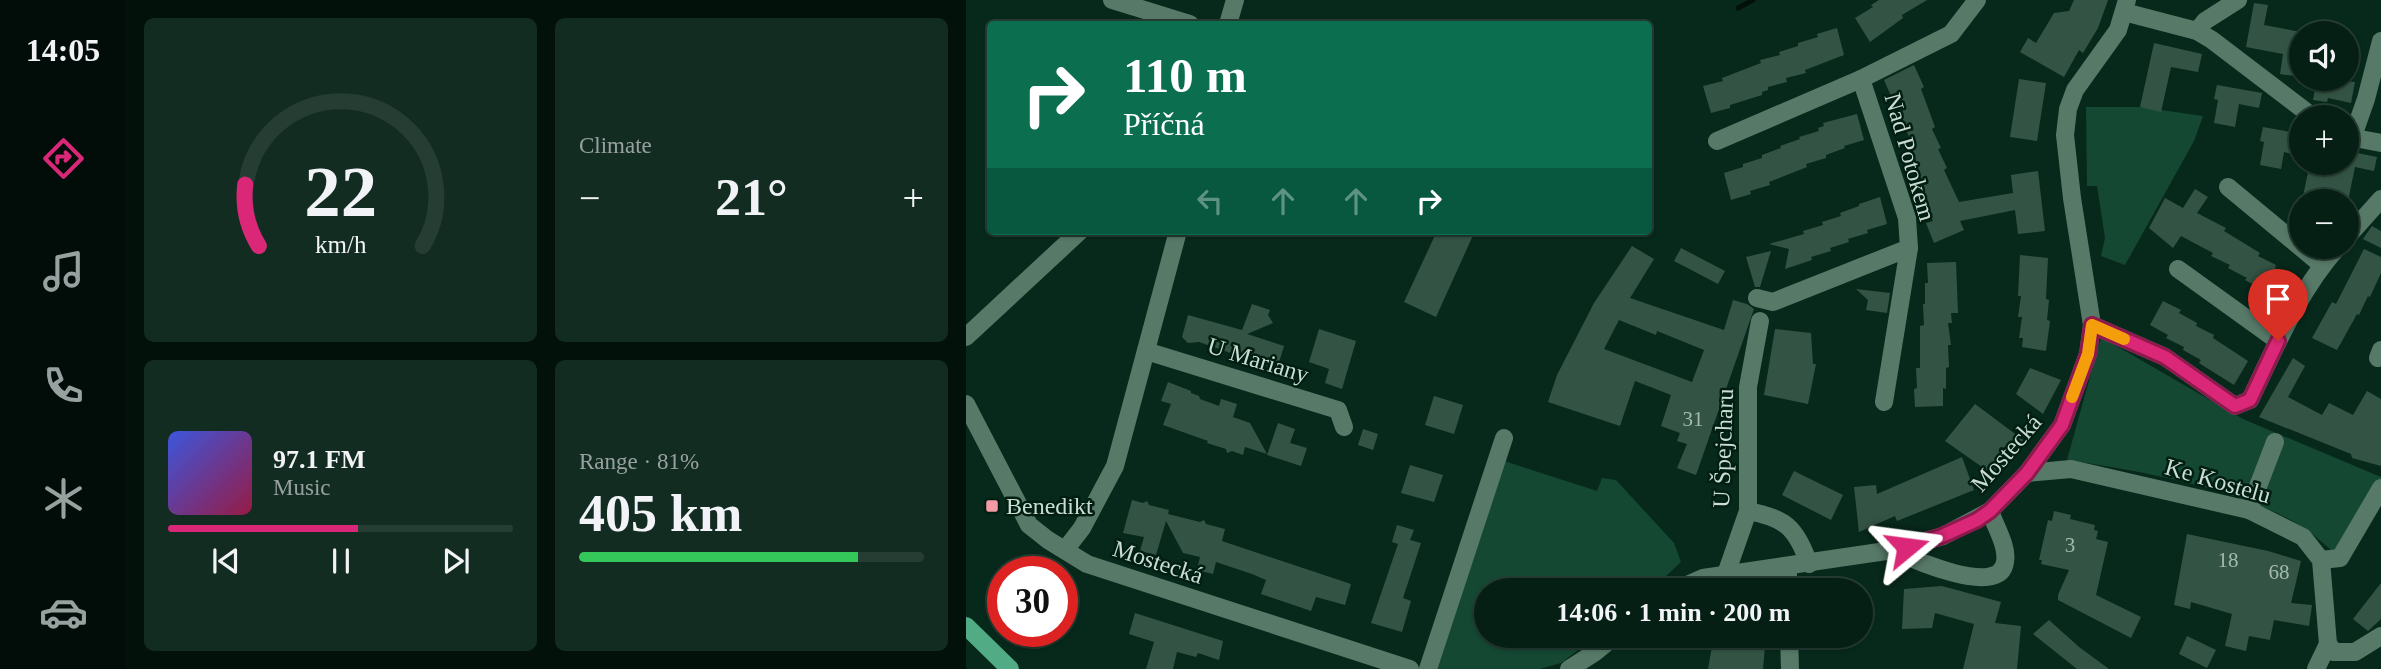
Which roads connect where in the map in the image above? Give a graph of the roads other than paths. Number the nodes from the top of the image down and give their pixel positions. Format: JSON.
{"nodes":[{"id":1,"x":1112,"y":0,"type":"edge"},
{"id":2,"x":1235,"y":0,"type":"edge"},
{"id":3,"x":1977,"y":0,"type":"edge"},
{"id":4,"x":2238,"y":0,"type":"edge"},
{"id":5,"x":2125,"y":6,"type":"edge"},
{"id":6,"x":1180,"y":21,"type":"edge"},
{"id":7,"x":1229,"y":21,"type":"edge"},
{"id":8,"x":2197,"y":31,"type":"junction"},
{"id":9,"x":2381,"y":41,"type":"edge"},
{"id":10,"x":1861,"y":79,"type":"junction"},
{"id":11,"x":2297,"y":105,"type":"edge"},
{"id":12,"x":2359,"y":114,"type":"edge"},
{"id":13,"x":2359,"y":137,"type":"edge"},
{"id":14,"x":1717,"y":141,"type":"dead end"},
{"id":15,"x":2381,"y":143,"type":"edge"},
{"id":16,"x":2228,"y":187,"type":"dead end"},
{"id":17,"x":2381,"y":199,"type":"edge"},
{"id":18,"x":2359,"y":224,"type":"edge"},
{"id":19,"x":1076,"y":235,"type":"edge"},
{"id":20,"x":1177,"y":235,"type":"edge"},
{"id":21,"x":1909,"y":248,"type":"junction"},
{"id":22,"x":2327,"y":259,"type":"edge"},
{"id":23,"x":2322,"y":265,"type":"junction"},
{"id":24,"x":2178,"y":269,"type":"dead end"},
{"id":25,"x":1757,"y":298,"type":"dead end"},
{"id":26,"x":1760,"y":321,"type":"dead end"},
{"id":27,"x":2092,"y":325,"type":"junction"},
{"id":28,"x":966,"y":337,"type":"edge"},
{"id":29,"x":2278,"y":341,"type":"junction"},
{"id":30,"x":1146,"y":351,"type":"junction"},
{"id":31,"x":1884,"y":402,"type":"dead end"},
{"id":32,"x":966,"y":404,"type":"edge"},
{"id":33,"x":1344,"y":427,"type":"dead end"},
{"id":34,"x":1504,"y":438,"type":"dead end"},
{"id":35,"x":2275,"y":442,"type":"dead end"},
{"id":36,"x":2027,"y":473,"type":"junction"},
{"id":37,"x":2381,"y":488,"type":"edge"},
{"id":38,"x":2249,"y":510,"type":"junction"},
{"id":39,"x":1748,"y":511,"type":"junction"},
{"id":40,"x":1990,"y":511,"type":"junction"},
{"id":41,"x":1065,"y":550,"type":"junction"},
{"id":42,"x":1893,"y":550,"type":"junction"},
{"id":43,"x":2321,"y":560,"type":"junction"},
{"id":44,"x":1809,"y":564,"type":"junction"},
{"id":45,"x":1788,"y":567,"type":"junction"},
{"id":46,"x":1726,"y":574,"type":"junction"},
{"id":47,"x":1703,"y":578,"type":"edge"},
{"id":48,"x":1788,"y":578,"type":"edge"},
{"id":49,"x":966,"y":626,"type":"edge"},
{"id":50,"x":2381,"y":636,"type":"edge"},
{"id":51,"x":966,"y":640,"type":"edge"},
{"id":52,"x":2328,"y":644,"type":"junction"},
{"id":53,"x":1600,"y":648,"type":"edge"},
{"id":54,"x":1789,"y":648,"type":"edge"},
{"id":55,"x":1008,"y":669,"type":"edge"},
{"id":56,"x":1410,"y":669,"type":"edge"},
{"id":57,"x":1428,"y":669,"type":"edge"},
{"id":58,"x":1569,"y":669,"type":"edge"},
{"id":59,"x":1790,"y":669,"type":"edge"},
{"id":60,"x":2316,"y":669,"type":"edge"}],
"edges":[{"from":1,"to":6,"type":"street"},
{"from":2,"to":7,"type":"street"},
{"from":3,"to":10,"type":"street","name":"Nad Potokem"},
{"from":4,"to":8,"type":"street"},
{"from":5,"to":8,"type":"street"},
{"from":5,"to":27,"type":"street","name":"Mostecká"},
{"from":8,"to":11,"type":"street"},
{"from":9,"to":12,"type":"street"},
{"from":10,"to":14,"type":"street","name":"Nad Potokem"},
{"from":10,"to":21,"type":"street","name":"Nad Potokem"},
{"from":13,"to":15,"type":"street"},
{"from":16,"to":23,"type":"street"},
{"from":17,"to":18,"type":"street"},
{"from":19,"to":28,"type":"street"},
{"from":20,"to":30,"type":"street"},
{"from":21,"to":25,"type":"street","name":"Nad Potokem"},
{"from":21,"to":31,"type":"street","name":"Nad Potokem"},
{"from":22,"to":23,"type":"street"},
{"from":23,"to":29,"type":"street"},
{"from":24,"to":29,"type":"street"},
{"from":26,"to":39,"type":"street","name":"U Špejcharu"},
{"from":27,"to":29,"type":"street"},
{"from":27,"to":36,"type":"street","name":"Mostecká"},
{"from":30,"to":33,"type":"street","name":"U Mariany"},
{"from":30,"to":41,"type":"street"},
{"from":32,"to":41,"type":"street","name":"Mostecká"},
{"from":34,"to":57,"type":"street"},
{"from":35,"to":38,"type":"street"},
{"from":36,"to":38,"type":"street","name":"Ke Kostelu"},
{"from":36,"to":40,"type":"street","name":"Mostecká"},
{"from":37,"to":43,"type":"street"},
{"from":38,"to":43,"type":"street","name":"Ke Kostelu"},
{"from":39,"to":44,"type":"street"},
{"from":39,"to":46,"type":"street","name":"U Špejcharu"},
{"from":40,"to":42,"type":"street","name":"Mostecká"},
{"from":40,"to":42,"type":"street"},
{"from":41,"to":56,"type":"street","name":"Mostecká"},
{"from":42,"to":44,"type":"street","name":"Mostecká"},
{"from":43,"to":52,"type":"street"},
{"from":44,"to":45,"type":"street","name":"Mostecká"},
{"from":45,"to":46,"type":"street","name":"Mostecká"},
{"from":45,"to":48,"type":"street"},
{"from":46,"to":47,"type":"street","name":"Mostecká"},
{"from":49,"to":55,"type":"main road"},
{"from":50,"to":52,"type":"street"},
{"from":51,"to":55,"type":"main road"},
{"from":52,"to":60,"type":"street"},
{"from":53,"to":58,"type":"street"},
{"from":54,"to":59,"type":"street"}]}
